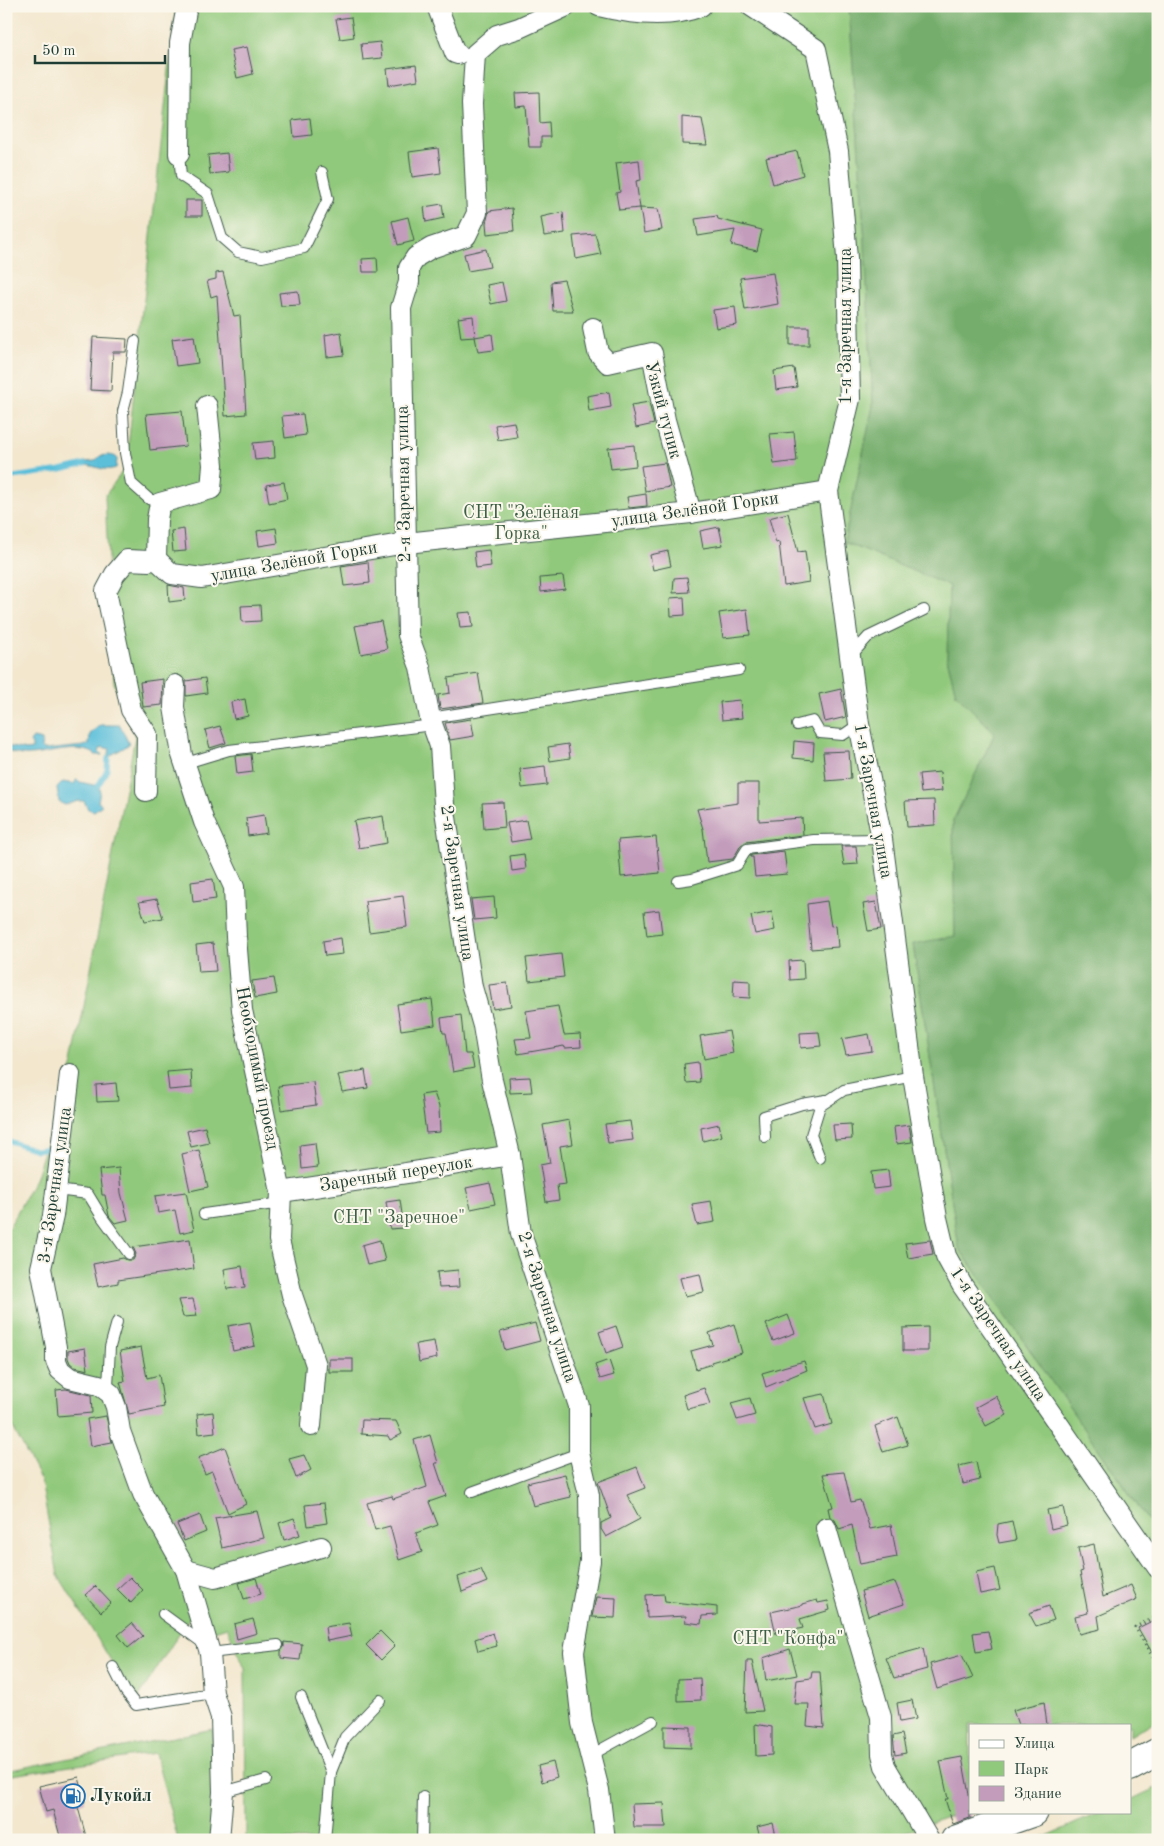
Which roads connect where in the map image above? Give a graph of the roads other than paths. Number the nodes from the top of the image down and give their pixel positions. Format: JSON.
{"nodes":[{"id":1,"x":187,"y":6,"type":"edge"},
{"id":2,"x":437,"y":6,"type":"edge"},
{"id":3,"x":567,"y":6,"type":"edge"},
{"id":4,"x":599,"y":6,"type":"edge"},
{"id":5,"x":700,"y":6,"type":"edge"},
{"id":6,"x":751,"y":6,"type":"edge"},
{"id":7,"x":466,"y":54,"type":"junction"},
{"id":8,"x":179,"y":154,"type":"joint"},
{"id":9,"x":322,"y":172,"type":"dead end"},
{"id":10,"x":593,"y":328,"type":"dead end"},
{"id":11,"x":135,"y":341,"type":"dead end"},
{"id":12,"x":207,"y":406,"type":"dead end"},
{"id":13,"x":828,"y":491,"type":"junction"},
{"id":14,"x":160,"y":503,"type":"junction"},
{"id":15,"x":691,"y":513,"type":"junction"},
{"id":16,"x":406,"y":543,"type":"junction"},
{"id":17,"x":156,"y":559,"type":"junction"},
{"id":18,"x":924,"y":610,"type":"dead end"},
{"id":19,"x":850,"y":657,"type":"junction"},
{"id":20,"x":739,"y":670,"type":"dead end"},
{"id":21,"x":175,"y":685,"type":"dead end"},
{"id":22,"x":431,"y":721,"type":"junction"},
{"id":23,"x":859,"y":724,"type":"junction"},
{"id":24,"x":797,"y":725,"type":"dead end"},
{"id":25,"x":186,"y":763,"type":"junction"},
{"id":26,"x":146,"y":791,"type":"dead end"},
{"id":27,"x":882,"y":839,"type":"junction"},
{"id":28,"x":678,"y":881,"type":"dead end"},
{"id":29,"x":70,"y":1074,"type":"dead end"},
{"id":30,"x":912,"y":1076,"type":"junction"},
{"id":31,"x":830,"y":1100,"type":"junction"},
{"id":32,"x":765,"y":1137,"type":"dead end"},
{"id":33,"x":510,"y":1155,"type":"junction"},
{"id":34,"x":820,"y":1158,"type":"dead end"},
{"id":35,"x":57,"y":1190,"type":"junction"},
{"id":36,"x":281,"y":1198,"type":"junction"},
{"id":37,"x":204,"y":1214,"type":"dead end"},
{"id":38,"x":129,"y":1254,"type":"dead end"},
{"id":39,"x":117,"y":1322,"type":"dead end"},
{"id":40,"x":111,"y":1394,"type":"junction"},
{"id":41,"x":311,"y":1426,"type":"dead end"},
{"id":42,"x":579,"y":1453,"type":"junction"},
{"id":43,"x":472,"y":1492,"type":"dead end"},
{"id":44,"x":826,"y":1528,"type":"dead end"},
{"id":45,"x":321,"y":1547,"type":"dead end"},
{"id":46,"x":1158,"y":1568,"type":"edge"},
{"id":47,"x":186,"y":1570,"type":"junction"},
{"id":48,"x":163,"y":1614,"type":"dead end"},
{"id":49,"x":278,"y":1645,"type":"dead end"},
{"id":50,"x":210,"y":1653,"type":"junction"},
{"id":51,"x":113,"y":1667,"type":"dead end"},
{"id":52,"x":213,"y":1692,"type":"junction"},
{"id":53,"x":301,"y":1697,"type":"dead end"},
{"id":54,"x":380,"y":1700,"type":"dead end"},
{"id":55,"x":653,"y":1721,"type":"dead end"},
{"id":56,"x":1158,"y":1752,"type":"edge"},
{"id":57,"x":591,"y":1755,"type":"junction"},
{"id":58,"x":1132,"y":1767,"type":"edge"},
{"id":59,"x":331,"y":1772,"type":"junction"},
{"id":60,"x":266,"y":1780,"type":"dead end"},
{"id":61,"x":223,"y":1792,"type":"junction"},
{"id":62,"x":423,"y":1797,"type":"dead end"},
{"id":63,"x":1029,"y":1814,"type":"edge"},
{"id":64,"x":965,"y":1838,"type":"edge"},
{"id":65,"x":219,"y":1840,"type":"edge"},
{"id":66,"x":325,"y":1840,"type":"edge"},
{"id":67,"x":422,"y":1840,"type":"edge"},
{"id":68,"x":605,"y":1840,"type":"edge"},
{"id":69,"x":929,"y":1840,"type":"edge"}],
"edges":[{"from":1,"to":8,"type":"street"},
{"from":2,"to":7,"type":"street"},
{"from":3,"to":7,"type":"street"},
{"from":4,"to":5,"type":"street"},
{"from":6,"to":13,"type":"street","name":"1-я Заречная улица"},
{"from":7,"to":16,"type":"street","name":"2-я Заречная улица"},
{"from":8,"to":9,"type":"lane"},
{"from":10,"to":15,"type":"street","name":"Узкий тупик"},
{"from":11,"to":14,"type":"lane"},
{"from":12,"to":14,"type":"street"},
{"from":13,"to":15,"type":"street","name":"улица Зелёной Горки"},
{"from":13,"to":19,"type":"street","name":"1-я Заречная улица"},
{"from":14,"to":17,"type":"street"},
{"from":15,"to":16,"type":"street","name":"улица Зелёной Горки"},
{"from":16,"to":17,"type":"street","name":"улица Зелёной Горки"},
{"from":16,"to":22,"type":"street","name":"2-я Заречная улица"},
{"from":17,"to":26,"type":"street"},
{"from":18,"to":19,"type":"lane"},
{"from":19,"to":23,"type":"street","name":"1-я Заречная улица"},
{"from":20,"to":22,"type":"lane"},
{"from":21,"to":25,"type":"street","name":"Необходимый проезд"},
{"from":22,"to":25,"type":"lane"},
{"from":22,"to":33,"type":"street","name":"2-я Заречная улица"},
{"from":23,"to":24,"type":"lane"},
{"from":23,"to":27,"type":"street","name":"1-я Заречная улица"},
{"from":25,"to":36,"type":"street","name":"Необходимый проезд"},
{"from":27,"to":28,"type":"lane"},
{"from":27,"to":30,"type":"street","name":"1-я Заречная улица"},
{"from":29,"to":35,"type":"street","name":"3-я Заречная улица"},
{"from":30,"to":31,"type":"lane"},
{"from":30,"to":46,"type":"street","name":"1-я Заречная улица"},
{"from":31,"to":32,"type":"lane"},
{"from":31,"to":34,"type":"lane"},
{"from":33,"to":36,"type":"street","name":"Заречный переулок"},
{"from":33,"to":42,"type":"street","name":"2-я Заречная улица"},
{"from":35,"to":38,"type":"lane"},
{"from":35,"to":40,"type":"street","name":"3-я Заречная улица"},
{"from":36,"to":37,"type":"lane"},
{"from":36,"to":41,"type":"street","name":"Необходимый проезд"},
{"from":39,"to":40,"type":"lane"},
{"from":40,"to":47,"type":"street"},
{"from":42,"to":43,"type":"lane"},
{"from":42,"to":57,"type":"street","name":"2-я Заречная улица"},
{"from":44,"to":69,"type":"street"},
{"from":45,"to":47,"type":"street"},
{"from":47,"to":50,"type":"street"},
{"from":48,"to":50,"type":"lane"},
{"from":49,"to":50,"type":"lane"},
{"from":50,"to":52,"type":"street"},
{"from":51,"to":52,"type":"lane"},
{"from":52,"to":61,"type":"street"},
{"from":53,"to":59,"type":"lane"},
{"from":54,"to":59,"type":"lane"},
{"from":55,"to":57,"type":"lane"},
{"from":56,"to":58,"type":"main road"},
{"from":57,"to":68,"type":"street","name":"2-я Заречная улица"},
{"from":59,"to":66,"type":"lane"},
{"from":60,"to":61,"type":"lane"},
{"from":61,"to":65,"type":"street"},
{"from":62,"to":67,"type":"lane"},
{"from":63,"to":64,"type":"main road"}]}
